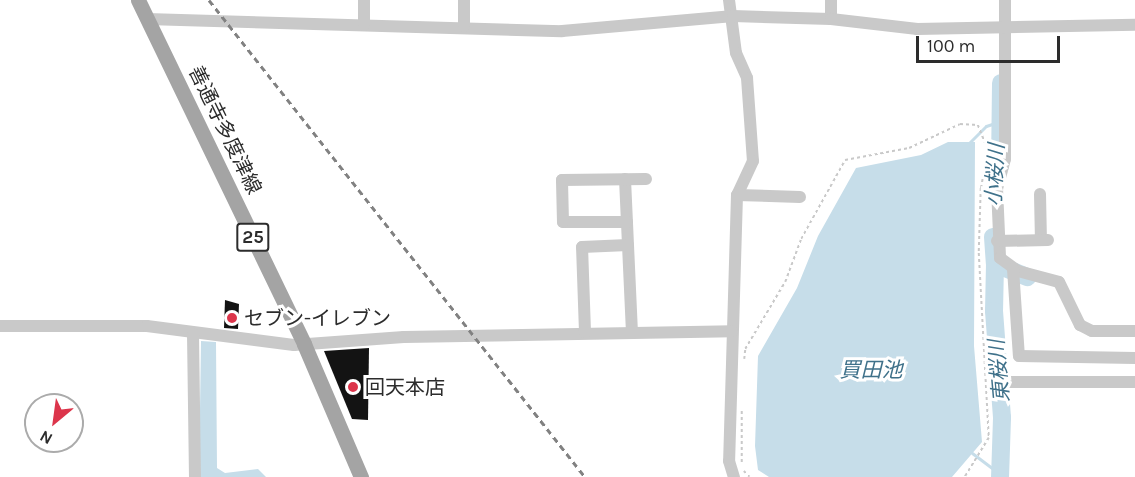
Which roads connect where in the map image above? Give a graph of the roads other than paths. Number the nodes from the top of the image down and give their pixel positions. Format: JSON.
{"nodes":[{"id":1,"x":138,"y":0,"type":"edge"},
{"id":2,"x":364,"y":0,"type":"edge"},
{"id":3,"x":464,"y":0,"type":"edge"},
{"id":4,"x":729,"y":0,"type":"edge"},
{"id":5,"x":831,"y":0,"type":"edge"},
{"id":6,"x":1005,"y":0,"type":"edge"},
{"id":7,"x":733,"y":16,"type":"junction"},
{"id":8,"x":147,"y":19,"type":"junction"},
{"id":9,"x":831,"y":20,"type":"junction"},
{"id":10,"x":364,"y":25,"type":"junction"},
{"id":11,"x":1135,"y":25,"type":"edge"},
{"id":12,"x":464,"y":26,"type":"junction"},
{"id":13,"x":1008,"y":27,"type":"junction"},
{"id":14,"x":625,"y":179,"type":"junction"},
{"id":15,"x":646,"y":179,"type":"dead end"},
{"id":16,"x":1040,"y":194,"type":"dead end"},
{"id":17,"x":736,"y":195,"type":"junction"},
{"id":18,"x":800,"y":197,"type":"dead end"},
{"id":19,"x":627,"y":222,"type":"junction"},
{"id":20,"x":997,"y":241,"type":"junction"},
{"id":21,"x":628,"y":245,"type":"junction"},
{"id":22,"x":1013,"y":272,"type":"junction"},
{"id":23,"x":0,"y":326,"type":"edge"},
{"id":24,"x":632,"y":331,"type":"junction"},
{"id":25,"x":732,"y":331,"type":"junction"},
{"id":26,"x":1135,"y":331,"type":"edge"},
{"id":27,"x":585,"y":332,"type":"junction"},
{"id":28,"x":193,"y":334,"type":"junction"},
{"id":29,"x":304,"y":344,"type":"junction"},
{"id":30,"x":1135,"y":358,"type":"edge"},
{"id":31,"x":1005,"y":382,"type":"dead end"},
{"id":32,"x":1135,"y":382,"type":"edge"},
{"id":33,"x":195,"y":477,"type":"edge"},
{"id":34,"x":361,"y":477,"type":"edge"},
{"id":35,"x":734,"y":477,"type":"edge"}],
"edges":[{"from":1,"to":8,"type":"main road","name":"善通寺多度津線","number":"25"},
{"from":2,"to":10,"type":"street"},
{"from":3,"to":12,"type":"street"},
{"from":4,"to":7,"type":"street"},
{"from":5,"to":9,"type":"street"},
{"from":6,"to":13,"type":"street"},
{"from":7,"to":9,"type":"street"},
{"from":7,"to":12,"type":"street"},
{"from":7,"to":17,"type":"street"},
{"from":8,"to":10,"type":"street"},
{"from":8,"to":29,"type":"main road","name":"善通寺多度津線","number":"25"},
{"from":9,"to":13,"type":"street"},
{"from":10,"to":12,"type":"street"},
{"from":11,"to":13,"type":"street"},
{"from":13,"to":20,"type":"street"},
{"from":14,"to":15,"type":"street"},
{"from":14,"to":19,"type":"street"},
{"from":14,"to":19,"type":"street"},
{"from":16,"to":20,"type":"street"},
{"from":17,"to":18,"type":"street"},
{"from":17,"to":25,"type":"street"},
{"from":19,"to":21,"type":"street"},
{"from":20,"to":22,"type":"street"},
{"from":21,"to":24,"type":"street"},
{"from":21,"to":27,"type":"street"},
{"from":22,"to":26,"type":"street"},
{"from":22,"to":30,"type":"street"},
{"from":23,"to":28,"type":"street"},
{"from":24,"to":25,"type":"street"},
{"from":24,"to":27,"type":"street"},
{"from":25,"to":35,"type":"street"},
{"from":27,"to":29,"type":"street"},
{"from":28,"to":29,"type":"street"},
{"from":28,"to":33,"type":"street"},
{"from":29,"to":34,"type":"main road","name":"善通寺多度津線","number":"25"},
{"from":31,"to":32,"type":"street"}]}
